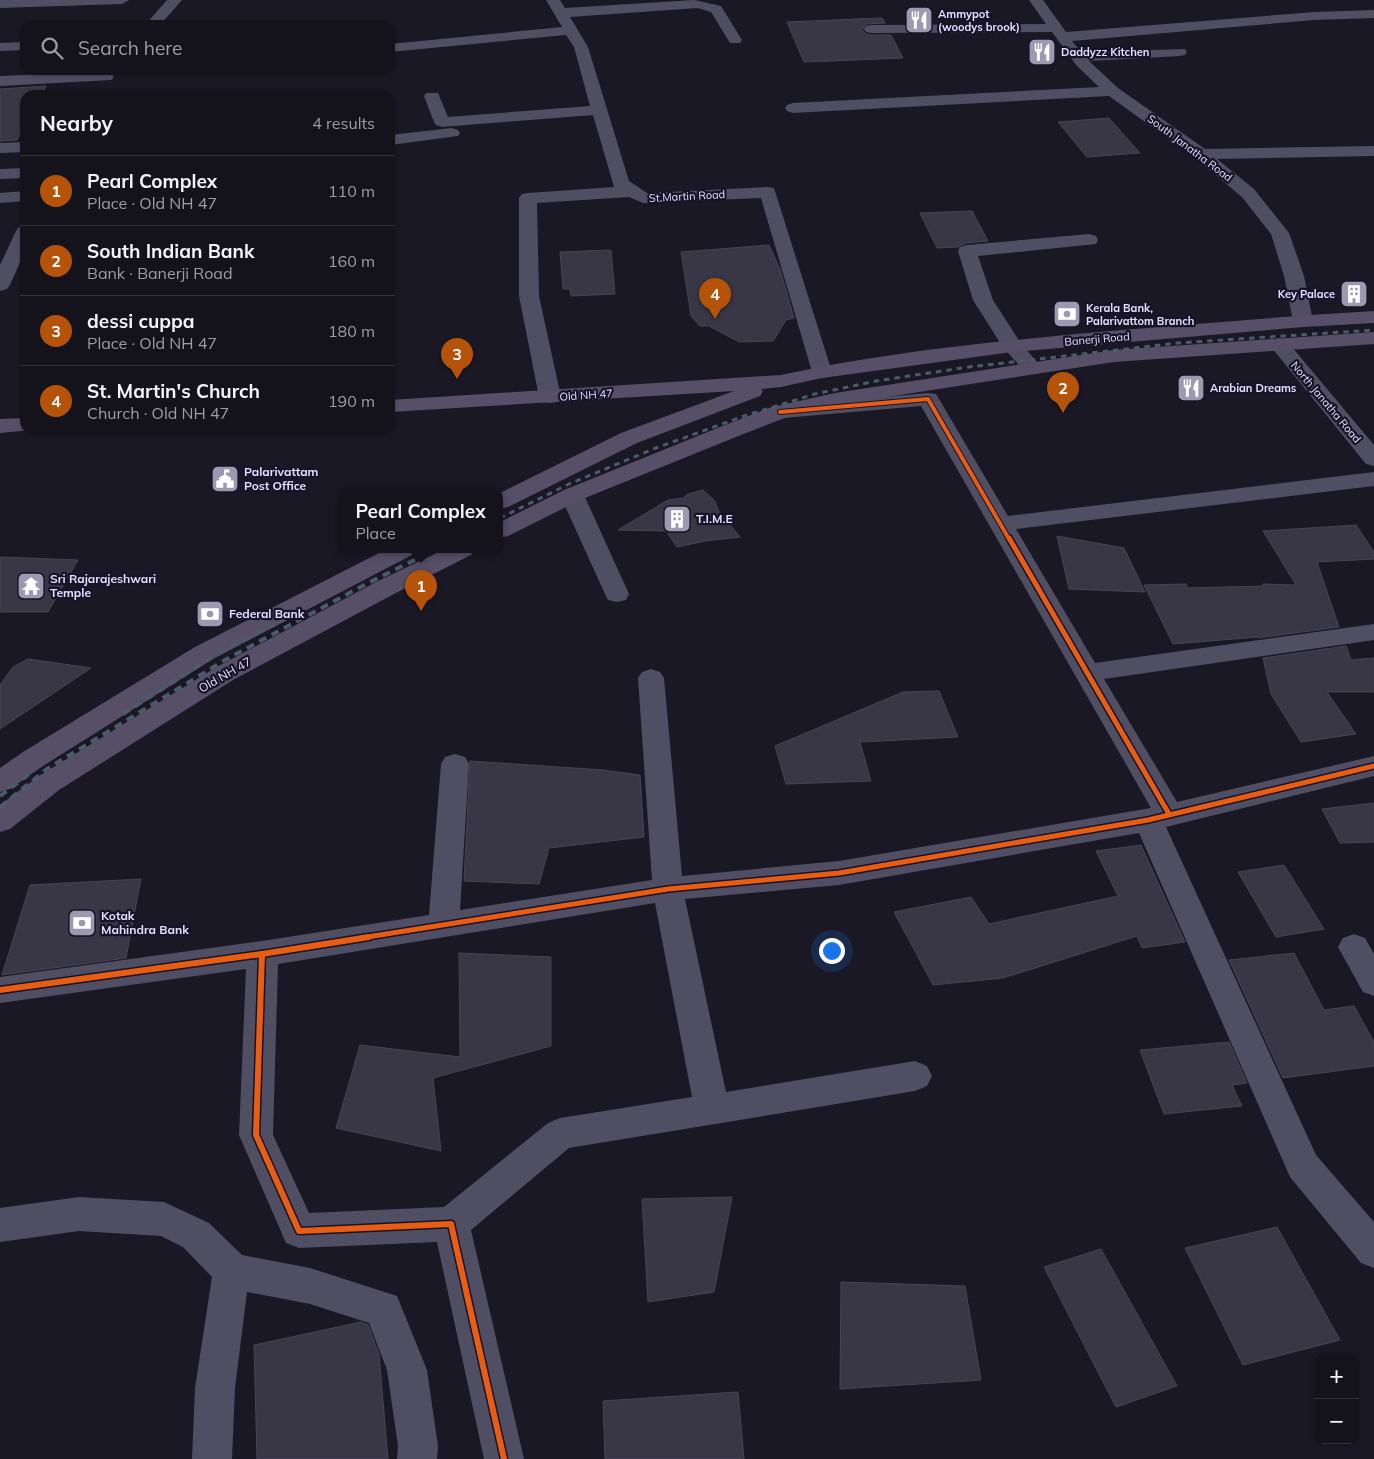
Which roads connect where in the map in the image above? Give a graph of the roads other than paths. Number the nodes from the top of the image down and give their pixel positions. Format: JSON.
{"nodes":[{"id":1,"x":122,"y":0,"type":"edge"},
{"id":2,"x":175,"y":0,"type":"edge"},
{"id":3,"x":1036,"y":0,"type":"edge"},
{"id":4,"x":0,"y":4,"type":"edge"},
{"id":5,"x":557,"y":7,"type":"edge"},
{"id":6,"x":1374,"y":14,"type":"edge"},
{"id":7,"x":157,"y":20,"type":"edge"},
{"id":8,"x":871,"y":29,"type":"dead end"},
{"id":9,"x":571,"y":30,"type":"junction"},
{"id":10,"x":1059,"y":33,"type":"junction"},
{"id":11,"x":735,"y":40,"type":"dead end"},
{"id":12,"x":20,"y":46,"type":"edge"},
{"id":13,"x":0,"y":47,"type":"edge"},
{"id":14,"x":395,"y":47,"type":"edge"},
{"id":15,"x":1180,"y":52,"type":"dead end"},
{"id":16,"x":1079,"y":57,"type":"junction"},
{"id":17,"x":93,"y":75,"type":"edge"},
{"id":18,"x":108,"y":75,"type":"edge"},
{"id":19,"x":0,"y":81,"type":"edge"},
{"id":20,"x":93,"y":90,"type":"edge"},
{"id":21,"x":1112,"y":91,"type":"junction"},
{"id":22,"x":432,"y":96,"type":"dead end"},
{"id":23,"x":793,"y":108,"type":"dead end"},
{"id":24,"x":599,"y":110,"type":"junction"},
{"id":25,"x":452,"y":133,"type":"dead end"},
{"id":26,"x":395,"y":139,"type":"edge"},
{"id":27,"x":20,"y":147,"type":"edge"},
{"id":28,"x":0,"y":148,"type":"edge"},
{"id":29,"x":1374,"y":151,"type":"edge"},
{"id":30,"x":1201,"y":154,"type":"junction"},
{"id":31,"x":20,"y":173,"type":"edge"},
{"id":32,"x":0,"y":174,"type":"edge"},
{"id":33,"x":632,"y":191,"type":"junction"},
{"id":34,"x":20,"y":196,"type":"edge"},
{"id":35,"x":0,"y":198,"type":"edge"},
{"id":36,"x":1089,"y":240,"type":"dead end"},
{"id":37,"x":20,"y":241,"type":"edge"},
{"id":38,"x":2,"y":276,"type":"edge"},
{"id":39,"x":1374,"y":318,"type":"edge"},
{"id":40,"x":1303,"y":321,"type":"junction"},
{"id":41,"x":1374,"y":338,"type":"edge"},
{"id":42,"x":1279,"y":344,"type":"junction"},
{"id":43,"x":1012,"y":346,"type":"junction"},
{"id":44,"x":1031,"y":367,"type":"junction"},
{"id":45,"x":822,"y":372,"type":"junction"},
{"id":46,"x":781,"y":381,"type":"junction"},
{"id":47,"x":550,"y":397,"type":"junction"},
{"id":48,"x":395,"y":406,"type":"edge"},
{"id":49,"x":780,"y":412,"type":"junction"},
{"id":50,"x":20,"y":425,"type":"edge"},
{"id":51,"x":0,"y":426,"type":"edge"},
{"id":52,"x":1374,"y":459,"type":"edge"},
{"id":53,"x":1374,"y":479,"type":"edge"},
{"id":54,"x":572,"y":495,"type":"junction"},
{"id":55,"x":503,"y":501,"type":"edge"},
{"id":56,"x":1001,"y":524,"type":"junction"},
{"id":57,"x":503,"y":530,"type":"edge"},
{"id":58,"x":397,"y":553,"type":"edge"},
{"id":59,"x":456,"y":553,"type":"edge"},
{"id":60,"x":617,"y":594,"type":"dead end"},
{"id":61,"x":1374,"y":632,"type":"edge"},
{"id":62,"x":1087,"y":673,"type":"junction"},
{"id":63,"x":652,"y":678,"type":"dead end"},
{"id":64,"x":455,"y":764,"type":"dead end"},
{"id":65,"x":1374,"y":766,"type":"edge"},
{"id":66,"x":0,"y":782,"type":"edge"},
{"id":67,"x":1159,"y":817,"type":"junction"},
{"id":68,"x":0,"y":821,"type":"edge"},
{"id":69,"x":668,"y":889,"type":"junction"},
{"id":70,"x":444,"y":925,"type":"junction"},
{"id":71,"x":1354,"y":947,"type":"dead end"},
{"id":72,"x":262,"y":954,"type":"junction"},
{"id":73,"x":1374,"y":983,"type":"edge"},
{"id":74,"x":0,"y":990,"type":"edge"},
{"id":75,"x":915,"y":1076,"type":"dead end"},
{"id":76,"x":712,"y":1109,"type":"junction"},
{"id":77,"x":451,"y":1224,"type":"junction"},
{"id":78,"x":0,"y":1225,"type":"edge"},
{"id":79,"x":1374,"y":1250,"type":"edge"},
{"id":80,"x":232,"y":1271,"type":"junction"},
{"id":81,"x":212,"y":1459,"type":"edge"},
{"id":82,"x":417,"y":1459,"type":"edge"},
{"id":83,"x":504,"y":1459,"type":"edge"}],
"edges":[{"from":1,"to":4,"type":"street"},
{"from":2,"to":7,"type":"street"},
{"from":3,"to":10,"type":"street","name":"South Janatha Road"},
{"from":5,"to":9,"type":"street","name":"St.Martin Road"},
{"from":5,"to":11,"type":"street"},
{"from":6,"to":10,"type":"street"},
{"from":8,"to":10,"type":"street"},
{"from":9,"to":14,"type":"street"},
{"from":9,"to":24,"type":"street","name":"St.Martin Road"},
{"from":10,"to":16,"type":"street","name":"South Janatha Road"},
{"from":12,"to":13,"type":"street"},
{"from":15,"to":16,"type":"street"},
{"from":16,"to":21,"type":"street","name":"South Janatha Road"},
{"from":17,"to":19,"type":"street"},
{"from":18,"to":20,"type":"street"},
{"from":21,"to":23,"type":"street"},
{"from":21,"to":30,"type":"street","name":"South Janatha Road"},
{"from":22,"to":24,"type":"street"},
{"from":24,"to":33,"type":"street","name":"St.Martin Road"},
{"from":25,"to":26,"type":"street"},
{"from":27,"to":28,"type":"street"},
{"from":29,"to":30,"type":"street"},
{"from":30,"to":40,"type":"street","name":"South Janatha Road"},
{"from":31,"to":32,"type":"street"},
{"from":33,"to":45,"type":"street","name":"St.Martin Road"},
{"from":33,"to":47,"type":"street"},
{"from":34,"to":35,"type":"street"},
{"from":36,"to":43,"type":"street"},
{"from":37,"to":38,"type":"street"},
{"from":39,"to":40,"type":"main road","name":"Banerji Road"},
{"from":40,"to":43,"type":"main road","name":"Banerji Road"},
{"from":41,"to":42,"type":"main road","name":"Banerji Road"},
{"from":42,"to":44,"type":"main road","name":"Banerji Road"},
{"from":42,"to":52,"type":"street","name":"North Janatha Road"},
{"from":43,"to":44,"type":"street"},
{"from":43,"to":45,"type":"main road","name":"Banerji Road"},
{"from":44,"to":49,"type":"main road","name":"Banerji Road"},
{"from":45,"to":46,"type":"main road","name":"Old NH 47"},
{"from":46,"to":47,"type":"main road","name":"Old NH 47"},
{"from":46,"to":55,"type":"main road","name":"Old NH 47"},
{"from":47,"to":48,"type":"main road","name":"Old NH 47"},
{"from":49,"to":54,"type":"main road"},
{"from":49,"to":56,"type":"street"},
{"from":50,"to":51,"type":"main road"},
{"from":53,"to":56,"type":"street"},
{"from":54,"to":57,"type":"main road"},
{"from":54,"to":60,"type":"street"},
{"from":56,"to":62,"type":"street"},
{"from":58,"to":66,"type":"main road"},
{"from":59,"to":68,"type":"main road","name":"Old NH 47"},
{"from":61,"to":62,"type":"street"},
{"from":62,"to":67,"type":"street"},
{"from":63,"to":69,"type":"street"},
{"from":64,"to":70,"type":"street"},
{"from":65,"to":67,"type":"street"},
{"from":67,"to":69,"type":"street"},
{"from":67,"to":79,"type":"street"},
{"from":69,"to":70,"type":"street"},
{"from":69,"to":76,"type":"street"},
{"from":70,"to":72,"type":"street"},
{"from":71,"to":73,"type":"street"},
{"from":72,"to":74,"type":"street"},
{"from":72,"to":77,"type":"street"},
{"from":75,"to":76,"type":"street"},
{"from":76,"to":77,"type":"street"},
{"from":77,"to":83,"type":"street"},
{"from":78,"to":80,"type":"street"},
{"from":80,"to":81,"type":"street"},
{"from":80,"to":82,"type":"street"}]}
